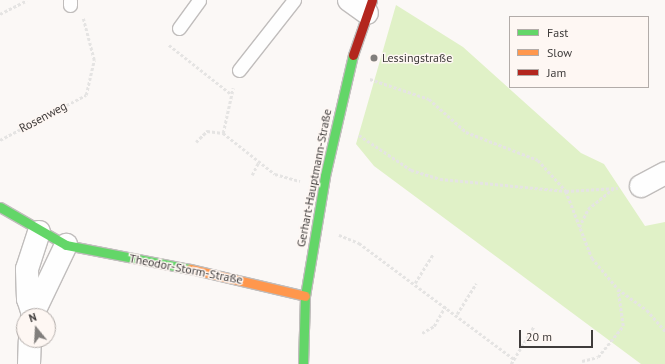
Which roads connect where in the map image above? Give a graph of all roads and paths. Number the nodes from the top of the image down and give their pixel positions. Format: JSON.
{"nodes":[{"id":1,"x":27,"y":0,"type":"edge"},
{"id":2,"x":199,"y":0,"type":"edge"},
{"id":3,"x":294,"y":0,"type":"edge"},
{"id":4,"x":349,"y":0,"type":"edge"},
{"id":5,"x":70,"y":3,"type":"edge"},
{"id":6,"x":369,"y":6,"type":"edge"},
{"id":7,"x":0,"y":14,"type":"edge"},
{"id":8,"x":179,"y":28,"type":"joint"},
{"id":9,"x":240,"y":70,"type":"joint"},
{"id":10,"x":349,"y":74,"type":"junction"},
{"id":11,"x":231,"y":94,"type":"junction"},
{"id":12,"x":337,"y":122,"type":"junction"},
{"id":13,"x":224,"y":133,"type":"junction"},
{"id":14,"x":0,"y":140,"type":"edge"},
{"id":15,"x":196,"y":142,"type":"dead end"},
{"id":16,"x":259,"y":161,"type":"junction"},
{"id":17,"x":665,"y":173,"type":"edge"},
{"id":18,"x":252,"y":175,"type":"dead end"},
{"id":19,"x":324,"y":184,"type":"junction"},
{"id":20,"x":641,"y":186,"type":"joint"},
{"id":21,"x":614,"y":188,"type":"junction"},
{"id":22,"x":566,"y":191,"type":"junction"},
{"id":23,"x":0,"y":207,"type":"edge"},
{"id":24,"x":317,"y":226,"type":"junction"},
{"id":25,"x":579,"y":227,"type":"junction"},
{"id":26,"x":38,"y":232,"type":"junction"},
{"id":27,"x":66,"y":245,"type":"junction"},
{"id":28,"x":433,"y":254,"type":"dead end"},
{"id":29,"x":415,"y":283,"type":"junction"},
{"id":30,"x":476,"y":284,"type":"dead end"},
{"id":31,"x":618,"y":289,"type":"junction"},
{"id":32,"x":305,"y":296,"type":"junction"},
{"id":33,"x":446,"y":306,"type":"junction"},
{"id":34,"x":30,"y":308,"type":"edge"},
{"id":35,"x":35,"y":308,"type":"edge"},
{"id":36,"x":457,"y":314,"type":"junction"},
{"id":37,"x":534,"y":326,"type":"dead end"},
{"id":38,"x":665,"y":331,"type":"edge"},
{"id":39,"x":422,"y":333,"type":"dead end"},
{"id":40,"x":30,"y":348,"type":"edge"},
{"id":41,"x":514,"y":359,"type":"junction"},
{"id":42,"x":582,"y":361,"type":"dead end"},
{"id":43,"x":29,"y":364,"type":"edge"},
{"id":44,"x":303,"y":364,"type":"edge"},
{"id":45,"x":511,"y":364,"type":"edge"}],
"edges":[{"from":1,"to":7,"type":"path"},
{"from":2,"to":8,"type":"lane"},
{"from":3,"to":9,"type":"lane"},
{"from":4,"to":6,"type":"street"},
{"from":5,"to":14,"type":"path","name":"Rosenweg"},
{"from":6,"to":10,"type":"street","name":"Gerhart-Hauptmann-Straße"},
{"from":8,"to":11,"type":"path"},
{"from":9,"to":11,"type":"path"},
{"from":10,"to":12,"type":"street","name":"Gerhart-Hauptmann-Straße"},
{"from":10,"to":22,"type":"path"},
{"from":11,"to":13,"type":"path"},
{"from":12,"to":19,"type":"street","name":"Gerhart-Hauptmann-Straße"},
{"from":12,"to":22,"type":"path"},
{"from":13,"to":15,"type":"path"},
{"from":13,"to":16,"type":"path"},
{"from":16,"to":18,"type":"path"},
{"from":16,"to":19,"type":"path"},
{"from":17,"to":20,"type":"street"},
{"from":19,"to":24,"type":"street","name":"Gerhart-Hauptmann-Straße"},
{"from":20,"to":21,"type":"path"},
{"from":21,"to":22,"type":"path"},
{"from":21,"to":25,"type":"path"},
{"from":22,"to":25,"type":"path"},
{"from":23,"to":26,"type":"street","name":"Theodor-Storm-Straße"},
{"from":24,"to":29,"type":"path"},
{"from":24,"to":32,"type":"street","name":"Gerhart-Hauptmann-Straße"},
{"from":25,"to":31,"type":"path"},
{"from":26,"to":27,"type":"street","name":"Theodor-Storm-Straße"},
{"from":26,"to":34,"type":"street"},
{"from":27,"to":32,"type":"street","name":"Theodor-Storm-Straße"},
{"from":27,"to":35,"type":"street"},
{"from":28,"to":29,"type":"path"},
{"from":29,"to":33,"type":"path"},
{"from":30,"to":36,"type":"path"},
{"from":31,"to":38,"type":"path"},
{"from":31,"to":42,"type":"path"},
{"from":32,"to":44,"type":"street","name":"Gerhart-Hauptmann-Straße"},
{"from":33,"to":36,"type":"path"},
{"from":33,"to":39,"type":"path"},
{"from":36,"to":41,"type":"path"},
{"from":37,"to":41,"type":"path"},
{"from":40,"to":43,"type":"street"},
{"from":41,"to":45,"type":"path"}]}
